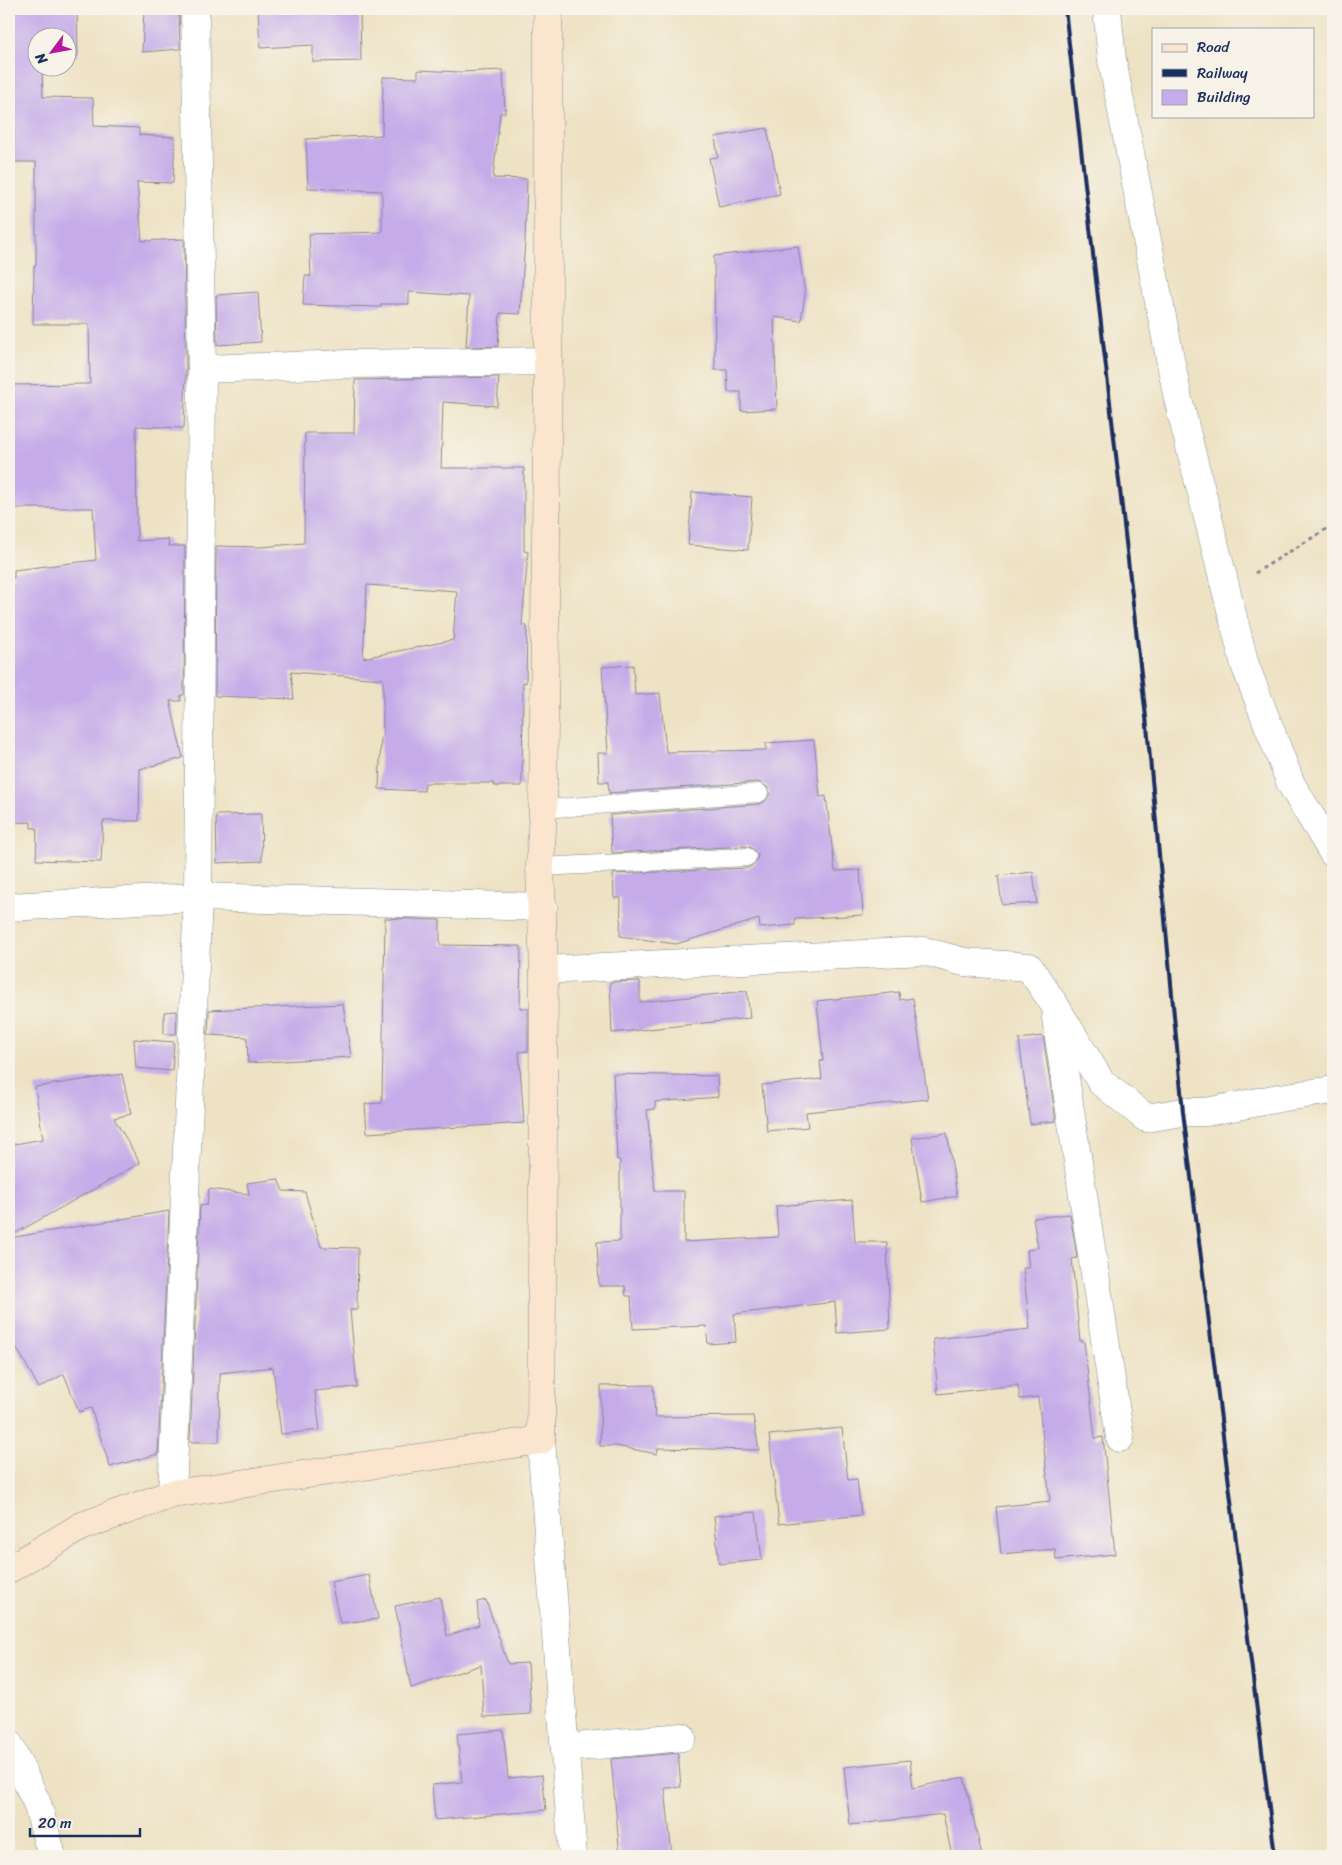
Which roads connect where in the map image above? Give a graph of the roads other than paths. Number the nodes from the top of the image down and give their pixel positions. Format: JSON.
{"nodes":[{"id":1,"x":195,"y":9,"type":"edge"},
{"id":2,"x":548,"y":9,"type":"edge"},
{"id":3,"x":1107,"y":9,"type":"edge"},
{"id":4,"x":548,"y":361,"type":"junction"},
{"id":5,"x":202,"y":369,"type":"junction"},
{"id":6,"x":759,"y":793,"type":"dead end"},
{"id":7,"x":543,"y":809,"type":"junction"},
{"id":8,"x":1333,"y":853,"type":"edge"},
{"id":9,"x":747,"y":856,"type":"dead end"},
{"id":10,"x":540,"y":868,"type":"junction"},
{"id":11,"x":198,"y":898,"type":"junction"},
{"id":12,"x":9,"y":907,"type":"edge"},
{"id":13,"x":543,"y":907,"type":"junction"},
{"id":14,"x":544,"y":970,"type":"junction"},
{"id":15,"x":1054,"y":1004,"type":"junction"},
{"id":16,"x":1333,"y":1090,"type":"edge"},
{"id":17,"x":1120,"y":1438,"type":"dead end"},
{"id":18,"x":541,"y":1440,"type":"junction"},
{"id":19,"x":172,"y":1494,"type":"junction"},
{"id":20,"x":9,"y":1569,"type":"edge"},
{"id":21,"x":682,"y":1737,"type":"dead end"},
{"id":22,"x":9,"y":1744,"type":"edge"},
{"id":23,"x":565,"y":1748,"type":"junction"},
{"id":24,"x":52,"y":1856,"type":"edge"},
{"id":25,"x":573,"y":1856,"type":"edge"}],
"edges":[{"from":1,"to":5,"type":"street"},
{"from":2,"to":4,"type":"main road"},
{"from":3,"to":8,"type":"street"},
{"from":4,"to":5,"type":"street"},
{"from":4,"to":7,"type":"main road"},
{"from":5,"to":11,"type":"street"},
{"from":6,"to":7,"type":"lane"},
{"from":7,"to":10,"type":"main road"},
{"from":9,"to":10,"type":"lane"},
{"from":10,"to":13,"type":"main road"},
{"from":11,"to":12,"type":"street"},
{"from":11,"to":13,"type":"street"},
{"from":11,"to":19,"type":"street"},
{"from":13,"to":14,"type":"main road"},
{"from":14,"to":15,"type":"street"},
{"from":14,"to":18,"type":"main road"},
{"from":15,"to":16,"type":"street"},
{"from":15,"to":17,"type":"street"},
{"from":18,"to":19,"type":"main road"},
{"from":18,"to":23,"type":"street"},
{"from":19,"to":20,"type":"main road"},
{"from":21,"to":23,"type":"street"},
{"from":22,"to":24,"type":"street"},
{"from":23,"to":25,"type":"street"}]}
